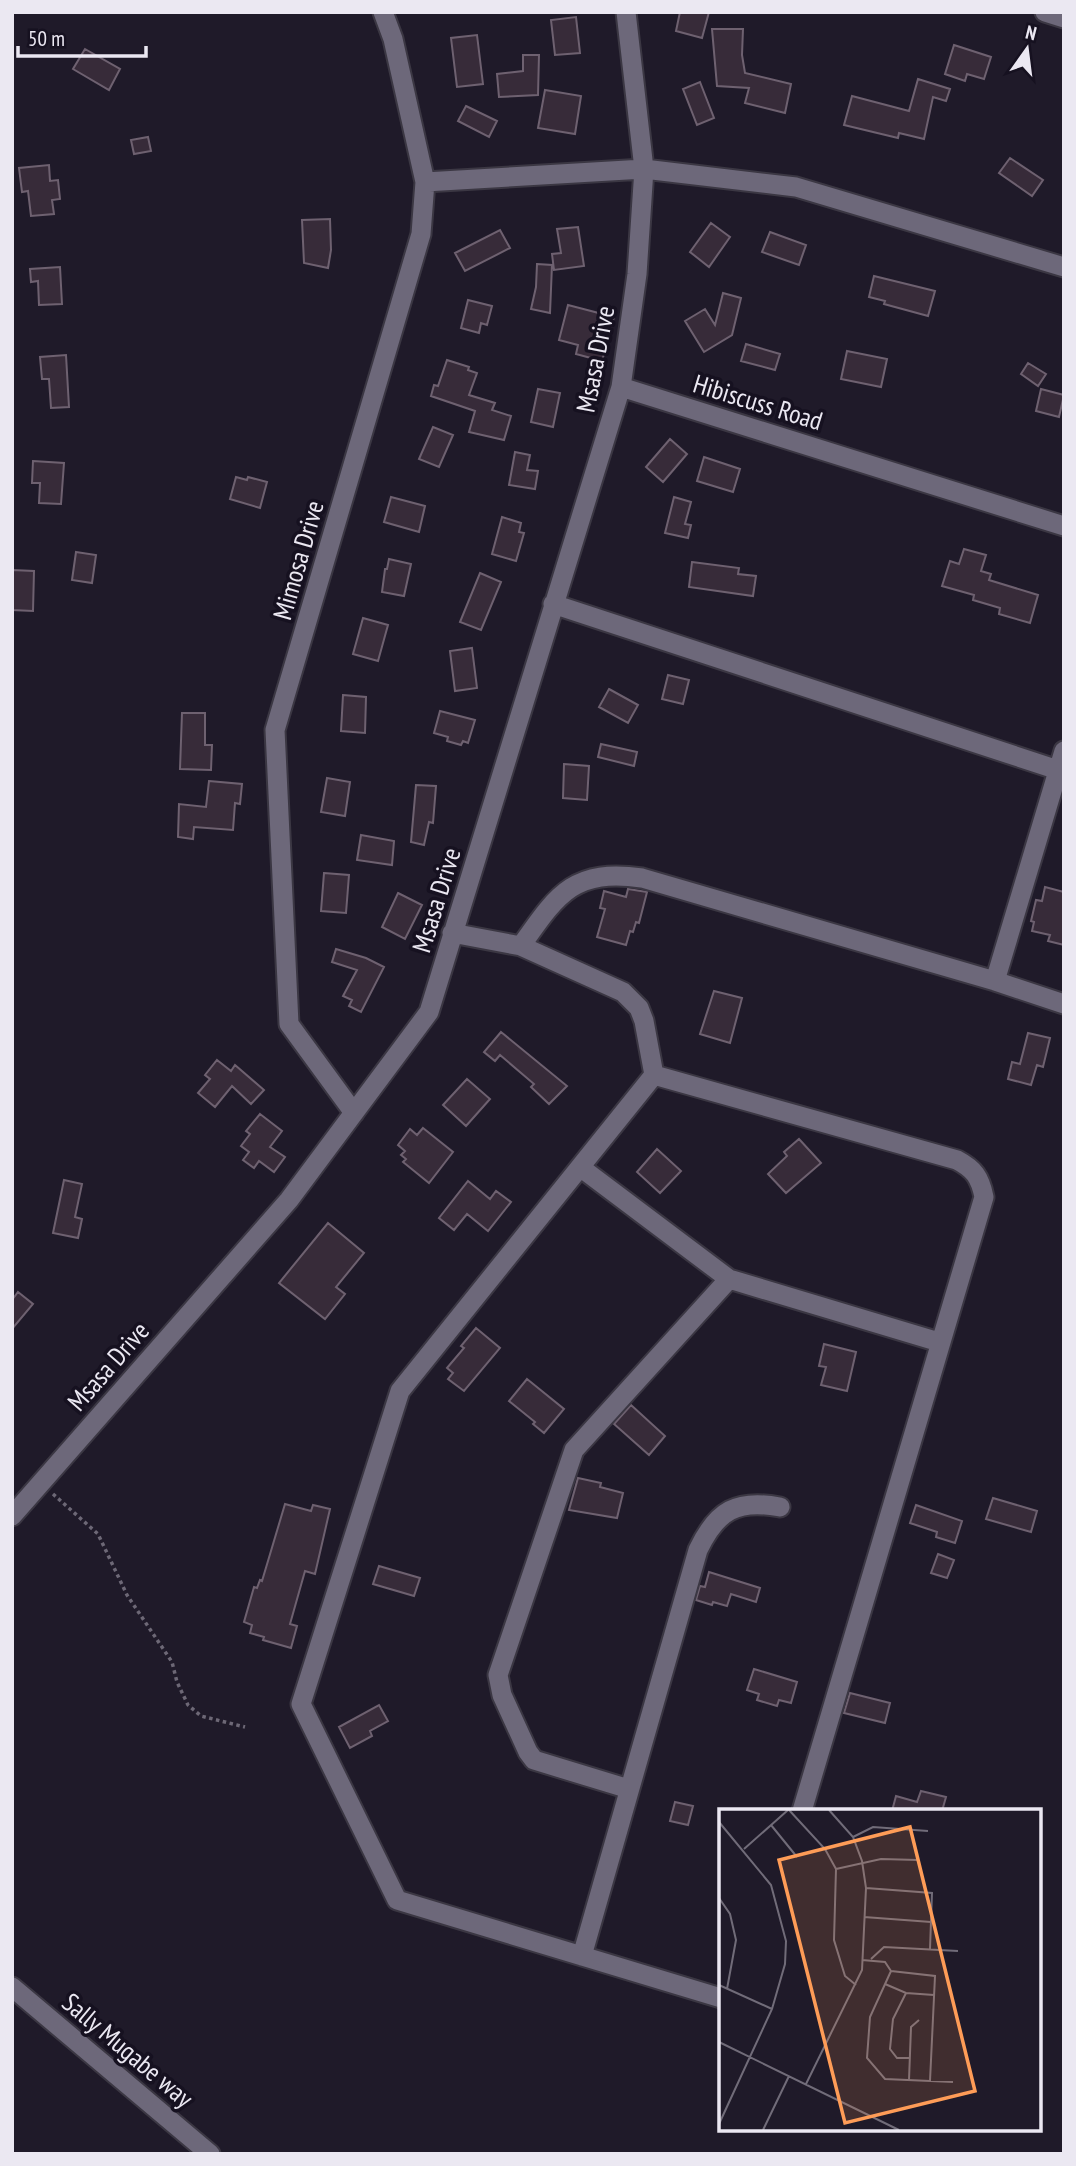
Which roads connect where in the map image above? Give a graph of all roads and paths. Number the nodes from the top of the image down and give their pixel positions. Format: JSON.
{"nodes":[{"id":1,"x":383,"y":12,"type":"edge"},
{"id":2,"x":626,"y":12,"type":"edge"},
{"id":3,"x":1045,"y":12,"type":"edge"},
{"id":4,"x":1064,"y":18,"type":"edge"},
{"id":5,"x":644,"y":169,"type":"junction"},
{"id":6,"x":425,"y":183,"type":"junction"},
{"id":7,"x":1064,"y":267,"type":"edge"},
{"id":8,"x":621,"y":387,"type":"junction"},
{"id":9,"x":1064,"y":526,"type":"edge"},
{"id":10,"x":553,"y":604,"type":"junction"},
{"id":11,"x":1064,"y":751,"type":"edge"},
{"id":12,"x":1058,"y":770,"type":"junction"},
{"id":13,"x":452,"y":933,"type":"junction"},
{"id":14,"x":521,"y":946,"type":"junction"},
{"id":15,"x":995,"y":981,"type":"junction"},
{"id":16,"x":1064,"y":1004,"type":"edge"},
{"id":17,"x":654,"y":1074,"type":"junction"},
{"id":18,"x":354,"y":1113,"type":"junction"},
{"id":19,"x":580,"y":1167,"type":"junction"},
{"id":20,"x":729,"y":1279,"type":"junction"},
{"id":21,"x":939,"y":1342,"type":"junction"},
{"id":22,"x":41,"y":1483,"type":"junction"},
{"id":23,"x":780,"y":1507,"type":"dead end"},
{"id":24,"x":12,"y":1516,"type":"edge"},
{"id":25,"x":245,"y":1727,"type":"dead end"},
{"id":26,"x":629,"y":1789,"type":"junction"},
{"id":27,"x":803,"y":1809,"type":"edge"},
{"id":28,"x":582,"y":1956,"type":"junction"},
{"id":29,"x":12,"y":1987,"type":"edge"},
{"id":30,"x":719,"y":1997,"type":"edge"},
{"id":31,"x":210,"y":2154,"type":"edge"}],
"edges":[{"from":1,"to":6,"type":"street","name":"Mimosa Drive"},
{"from":2,"to":5,"type":"street","name":"Msasa Drive"},
{"from":3,"to":4,"type":"street"},
{"from":5,"to":6,"type":"street"},
{"from":5,"to":7,"type":"street"},
{"from":5,"to":8,"type":"street","name":"Msasa Drive"},
{"from":6,"to":18,"type":"street","name":"Mimosa Drive"},
{"from":8,"to":9,"type":"street","name":"Hibiscuss Road"},
{"from":8,"to":10,"type":"street","name":"Msasa Drive"},
{"from":10,"to":12,"type":"street"},
{"from":10,"to":13,"type":"street","name":"Msasa Drive"},
{"from":11,"to":12,"type":"street"},
{"from":12,"to":15,"type":"street"},
{"from":13,"to":14,"type":"street"},
{"from":13,"to":18,"type":"street","name":"Msasa Drive"},
{"from":14,"to":15,"type":"street"},
{"from":14,"to":17,"type":"street"},
{"from":15,"to":16,"type":"street"},
{"from":17,"to":19,"type":"street"},
{"from":17,"to":21,"type":"street"},
{"from":18,"to":22,"type":"street","name":"Msasa Drive"},
{"from":19,"to":20,"type":"street"},
{"from":19,"to":28,"type":"street"},
{"from":20,"to":21,"type":"street"},
{"from":20,"to":26,"type":"street"},
{"from":21,"to":27,"type":"street"},
{"from":22,"to":24,"type":"street","name":"Msasa Drive"},
{"from":22,"to":25,"type":"path"},
{"from":23,"to":26,"type":"street"},
{"from":26,"to":28,"type":"street"},
{"from":28,"to":30,"type":"street"},
{"from":29,"to":31,"type":"street","name":"Sally Mugabe way"}]}
